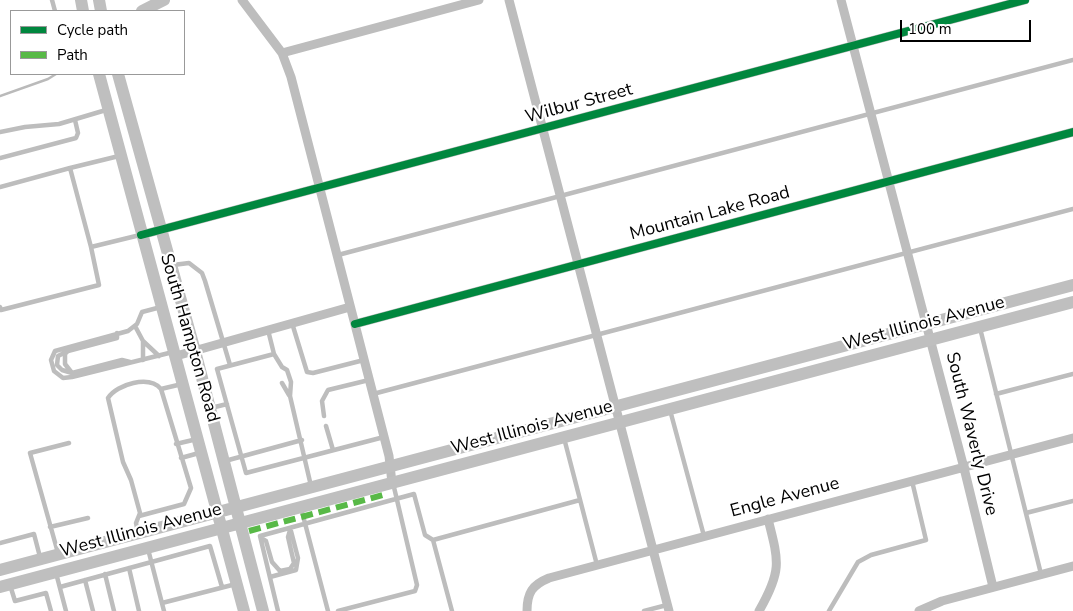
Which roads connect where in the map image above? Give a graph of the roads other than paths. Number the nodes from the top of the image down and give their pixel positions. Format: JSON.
{"nodes":[{"id":1,"x":164,"y":0,"type":"edge"},
{"id":2,"x":242,"y":0,"type":"edge"},
{"id":3,"x":478,"y":0,"type":"edge"},
{"id":4,"x":509,"y":0,"type":"edge"},
{"id":5,"x":841,"y":0,"type":"edge"},
{"id":6,"x":1025,"y":0,"type":"edge"},
{"id":7,"x":144,"y":10,"type":"edge"},
{"id":8,"x":852,"y":46,"type":"junction"},
{"id":9,"x":282,"y":53,"type":"junction"},
{"id":10,"x":1073,"y":60,"type":"edge"},
{"id":11,"x":99,"y":75,"type":"edge"},
{"id":12,"x":118,"y":75,"type":"edge"},
{"id":13,"x":126,"y":104,"type":"junction"},
{"id":14,"x":107,"y":109,"type":"junction"},
{"id":15,"x":871,"y":113,"type":"junction"},
{"id":16,"x":75,"y":120,"type":"junction"},
{"id":17,"x":544,"y":129,"type":"junction"},
{"id":18,"x":0,"y":132,"type":"edge"},
{"id":19,"x":1073,"y":132,"type":"edge"},
{"id":20,"x":119,"y":156,"type":"junction"},
{"id":21,"x":0,"y":158,"type":"edge"},
{"id":22,"x":70,"y":168,"type":"junction"},
{"id":23,"x":889,"y":182,"type":"junction"},
{"id":24,"x":0,"y":187,"type":"edge"},
{"id":25,"x":320,"y":188,"type":"junction"},
{"id":26,"x":562,"y":197,"type":"junction"},
{"id":27,"x":1073,"y":209,"type":"edge"},
{"id":28,"x":161,"y":229,"type":"junction"},
{"id":29,"x":141,"y":234,"type":"junction"},
{"id":30,"x":90,"y":248,"type":"junction"},
{"id":31,"x":907,"y":253,"type":"junction"},
{"id":32,"x":337,"y":256,"type":"junction"},
{"id":33,"x":579,"y":264,"type":"junction"},
{"id":34,"x":171,"y":265,"type":"junction"},
{"id":35,"x":1071,"y":286,"type":"edge"},
{"id":36,"x":1073,"y":301,"type":"edge"},
{"id":37,"x":162,"y":306,"type":"junction"},
{"id":38,"x":0,"y":307,"type":"edge"},
{"id":39,"x":350,"y":307,"type":"junction"},
{"id":40,"x":292,"y":323,"type":"junction"},
{"id":41,"x":355,"y":324,"type":"junction"},
{"id":42,"x":926,"y":324,"type":"junction"},
{"id":43,"x":135,"y":326,"type":"junction"},
{"id":44,"x":979,"y":327,"type":"junction"},
{"id":45,"x":268,"y":330,"type":"junction"},
{"id":46,"x":596,"y":333,"type":"junction"},
{"id":47,"x":117,"y":334,"type":"junction"},
{"id":48,"x":930,"y":340,"type":"junction"},
{"id":49,"x":143,"y":341,"type":"junction"},
{"id":50,"x":223,"y":343,"type":"junction"},
{"id":51,"x":68,"y":351,"type":"junction"},
{"id":52,"x":195,"y":351,"type":"junction"},
{"id":53,"x":176,"y":354,"type":"junction"},
{"id":54,"x":274,"y":354,"type":"junction"},
{"id":55,"x":159,"y":356,"type":"junction"},
{"id":56,"x":143,"y":360,"type":"junction"},
{"id":57,"x":364,"y":360,"type":"junction"},
{"id":58,"x":131,"y":363,"type":"junction"},
{"id":59,"x":771,"y":364,"type":"junction"},
{"id":60,"x":230,"y":365,"type":"junction"},
{"id":61,"x":282,"y":367,"type":"junction"},
{"id":62,"x":72,"y":373,"type":"junction"},
{"id":63,"x":279,"y":374,"type":"dead end"},
{"id":64,"x":1073,"y":374,"type":"edge"},
{"id":65,"x":369,"y":380,"type":"junction"},
{"id":66,"x":776,"y":381,"type":"junction"},
{"id":67,"x":184,"y":383,"type":"junction"},
{"id":68,"x":282,"y":383,"type":"dead end"},
{"id":69,"x":203,"y":385,"type":"junction"},
{"id":70,"x":161,"y":389,"type":"junction"},
{"id":71,"x":372,"y":394,"type":"junction"},
{"id":72,"x":996,"y":394,"type":"junction"},
{"id":73,"x":290,"y":396,"type":"junction"},
{"id":74,"x":227,"y":404,"type":"junction"},
{"id":75,"x":614,"y":406,"type":"junction"},
{"id":76,"x":210,"y":409,"type":"junction"},
{"id":77,"x":670,"y":409,"type":"junction"},
{"id":78,"x":324,"y":416,"type":"dead end"},
{"id":79,"x":619,"y":423,"type":"junction"},
{"id":80,"x":326,"y":426,"type":"dead end"},
{"id":81,"x":384,"y":437,"type":"junction"},
{"id":82,"x":564,"y":437,"type":"junction"},
{"id":83,"x":1073,"y":438,"type":"edge"},
{"id":84,"x":199,"y":439,"type":"junction"},
{"id":85,"x":302,"y":440,"type":"junction"},
{"id":86,"x":68,"y":443,"type":"dead end"},
{"id":87,"x":176,"y":444,"type":"junction"},
{"id":88,"x":333,"y":450,"type":"junction"},
{"id":89,"x":202,"y":452,"type":"junction"},
{"id":90,"x":1011,"y":455,"type":"junction"},
{"id":91,"x":242,"y":457,"type":"junction"},
{"id":92,"x":181,"y":458,"type":"junction"},
{"id":93,"x":304,"y":458,"type":"junction"},
{"id":94,"x":224,"y":462,"type":"junction"},
{"id":95,"x":390,"y":466,"type":"junction"},
{"id":96,"x":964,"y":468,"type":"junction"},
{"id":97,"x":912,"y":481,"type":"junction"},
{"id":98,"x":392,"y":482,"type":"junction"},
{"id":99,"x":312,"y":487,"type":"junction"},
{"id":100,"x":395,"y":499,"type":"junction"},
{"id":101,"x":580,"y":500,"type":"junction"},
{"id":102,"x":1073,"y":501,"type":"edge"},
{"id":103,"x":301,"y":507,"type":"junction"},
{"id":104,"x":176,"y":508,"type":"junction"},
{"id":105,"x":236,"y":508,"type":"junction"},
{"id":106,"x":219,"y":512,"type":"junction"},
{"id":107,"x":154,"y":513,"type":"junction"},
{"id":108,"x":1026,"y":513,"type":"junction"},
{"id":109,"x":138,"y":516,"type":"junction"},
{"id":110,"x":88,"y":518,"type":"dead end"},
{"id":111,"x":768,"y":518,"type":"junction"},
{"id":112,"x":180,"y":522,"type":"junction"},
{"id":113,"x":240,"y":523,"type":"junction"},
{"id":114,"x":305,"y":523,"type":"junction"},
{"id":115,"x":50,"y":527,"type":"junction"},
{"id":116,"x":158,"y":528,"type":"junction"},
{"id":117,"x":223,"y":528,"type":"junction"},
{"id":118,"x":290,"y":528,"type":"junction"},
{"id":119,"x":139,"y":533,"type":"junction"},
{"id":120,"x":704,"y":536,"type":"junction"},
{"id":121,"x":260,"y":537,"type":"junction"},
{"id":122,"x":433,"y":540,"type":"junction"},
{"id":123,"x":0,"y":543,"type":"edge"},
{"id":124,"x":148,"y":548,"type":"junction"},
{"id":125,"x":653,"y":550,"type":"junction"},
{"id":126,"x":50,"y":557,"type":"junction"},
{"id":127,"x":151,"y":561,"type":"junction"},
{"id":128,"x":597,"y":564,"type":"junction"},
{"id":129,"x":1073,"y":566,"type":"edge"},
{"id":130,"x":129,"y":568,"type":"junction"},
{"id":131,"x":0,"y":570,"type":"edge"},
{"id":132,"x":55,"y":572,"type":"junction"},
{"id":133,"x":105,"y":574,"type":"junction"},
{"id":134,"x":1041,"y":574,"type":"junction"},
{"id":135,"x":270,"y":577,"type":"junction"},
{"id":136,"x":85,"y":580,"type":"junction"},
{"id":137,"x":237,"y":583,"type":"junction"},
{"id":138,"x":5,"y":585,"type":"edge"},
{"id":139,"x":60,"y":587,"type":"junction"},
{"id":140,"x":222,"y":587,"type":"junction"},
{"id":141,"x":993,"y":587,"type":"junction"},
{"id":142,"x":162,"y":603,"type":"junction"},
{"id":143,"x":668,"y":608,"type":"edge"},
{"id":144,"x":51,"y":611,"type":"edge"},
{"id":145,"x":66,"y":611,"type":"edge"},
{"id":146,"x":93,"y":611,"type":"edge"},
{"id":147,"x":114,"y":611,"type":"edge"},
{"id":148,"x":139,"y":611,"type":"edge"},
{"id":149,"x":164,"y":611,"type":"edge"},
{"id":150,"x":244,"y":611,"type":"edge"},
{"id":151,"x":263,"y":611,"type":"edge"},
{"id":152,"x":278,"y":611,"type":"edge"},
{"id":153,"x":328,"y":611,"type":"edge"},
{"id":154,"x":338,"y":611,"type":"edge"},
{"id":155,"x":452,"y":611,"type":"edge"},
{"id":156,"x":527,"y":611,"type":"edge"},
{"id":157,"x":644,"y":611,"type":"edge"},
{"id":158,"x":759,"y":611,"type":"edge"},
{"id":159,"x":829,"y":611,"type":"edge"},
{"id":160,"x":919,"y":611,"type":"edge"}],
"edges":[{"from":1,"to":7,"type":"main road"},
{"from":2,"to":9,"type":"street"},
{"from":3,"to":9,"type":"street"},
{"from":4,"to":17,"type":"street"},
{"from":5,"to":8,"type":"street","name":"South Waverly Drive"},
{"from":6,"to":8,"type":"street","name":"Wilbur Street"},
{"from":8,"to":15,"type":"street","name":"South Waverly Drive"},
{"from":8,"to":17,"type":"street","name":"Wilbur Street"},
{"from":9,"to":25,"type":"street"},
{"from":10,"to":15,"type":"lane"},
{"from":11,"to":14,"type":"main road","name":"South Hampton Road"},
{"from":12,"to":13,"type":"main road","name":"South Hampton Road"},
{"from":13,"to":14,"type":"main road"},
{"from":13,"to":28,"type":"main road","name":"South Hampton Road"},
{"from":14,"to":16,"type":"lane"},
{"from":14,"to":20,"type":"main road","name":"South Hampton Road"},
{"from":15,"to":23,"type":"street","name":"South Waverly Drive"},
{"from":15,"to":26,"type":"lane"},
{"from":16,"to":18,"type":"lane"},
{"from":16,"to":21,"type":"lane"},
{"from":17,"to":25,"type":"street","name":"Wilbur Street"},
{"from":17,"to":26,"type":"street"},
{"from":19,"to":23,"type":"street","name":"Mountain Lake Road"},
{"from":20,"to":22,"type":"lane"},
{"from":20,"to":29,"type":"main road","name":"South Hampton Road"},
{"from":22,"to":24,"type":"lane"},
{"from":22,"to":30,"type":"lane"},
{"from":23,"to":31,"type":"street","name":"South Waverly Drive"},
{"from":23,"to":33,"type":"street","name":"Mountain Lake Road"},
{"from":25,"to":28,"type":"street","name":"Wilbur Street"},
{"from":25,"to":32,"type":"street"},
{"from":26,"to":32,"type":"lane"},
{"from":26,"to":33,"type":"street"},
{"from":27,"to":31,"type":"lane"},
{"from":28,"to":29,"type":"street","name":"Wilbur Street"},
{"from":28,"to":34,"type":"main road","name":"South Hampton Road"},
{"from":29,"to":30,"type":"lane"},
{"from":29,"to":37,"type":"main road","name":"South Hampton Road"},
{"from":30,"to":38,"type":"lane"},
{"from":31,"to":42,"type":"street","name":"South Waverly Drive"},
{"from":31,"to":46,"type":"lane"},
{"from":32,"to":39,"type":"street"},
{"from":33,"to":41,"type":"street","name":"Mountain Lake Road"},
{"from":33,"to":46,"type":"street"},
{"from":34,"to":50,"type":"lane"},
{"from":34,"to":52,"type":"main road","name":"South Hampton Road"},
{"from":35,"to":36,"type":"main road"},
{"from":35,"to":42,"type":"main road","name":"West Illinois Avenue"},
{"from":36,"to":44,"type":"main road","name":"West Illinois Avenue"},
{"from":37,"to":43,"type":"lane"},
{"from":37,"to":53,"type":"main road","name":"South Hampton Road"},
{"from":39,"to":40,"type":"street"},
{"from":39,"to":41,"type":"street"},
{"from":40,"to":45,"type":"street"},
{"from":40,"to":57,"type":"lane"},
{"from":41,"to":57,"type":"street"},
{"from":42,"to":48,"type":"street","name":"South Waverly Drive"},
{"from":42,"to":59,"type":"main road","name":"West Illinois Avenue"},
{"from":43,"to":47,"type":"lane"},
{"from":43,"to":49,"type":"lane"},
{"from":44,"to":48,"type":"main road","name":"West Illinois Avenue"},
{"from":44,"to":72,"type":"lane"},
{"from":45,"to":50,"type":"street"},
{"from":45,"to":54,"type":"lane"},
{"from":46,"to":71,"type":"lane"},
{"from":46,"to":75,"type":"street"},
{"from":47,"to":51,"type":"lane"},
{"from":47,"to":58,"type":"lane"},
{"from":48,"to":66,"type":"main road","name":"West Illinois Avenue"},
{"from":48,"to":96,"type":"street","name":"South Waverly Drive"},
{"from":49,"to":55,"type":"lane"},
{"from":49,"to":56,"type":"lane"},
{"from":50,"to":52,"type":"street"},
{"from":50,"to":60,"type":"lane"},
{"from":51,"to":62,"type":"lane"},
{"from":51,"to":62,"type":"lane"},
{"from":52,"to":53,"type":"street"},
{"from":52,"to":69,"type":"main road","name":"South Hampton Road"},
{"from":53,"to":55,"type":"lane"},
{"from":53,"to":67,"type":"main road","name":"South Hampton Road"},
{"from":54,"to":60,"type":"lane"},
{"from":54,"to":61,"type":"lane"},
{"from":55,"to":56,"type":"lane"},
{"from":56,"to":58,"type":"lane"},
{"from":57,"to":65,"type":"street"},
{"from":58,"to":62,"type":"lane"},
{"from":59,"to":66,"type":"main road"},
{"from":59,"to":75,"type":"main road","name":"West Illinois Avenue"},
{"from":60,"to":74,"type":"lane"},
{"from":61,"to":63,"type":"lane"},
{"from":61,"to":73,"type":"lane"},
{"from":64,"to":72,"type":"lane"},
{"from":65,"to":71,"type":"street"},
{"from":65,"to":78,"type":"lane"},
{"from":66,"to":77,"type":"main road","name":"West Illinois Avenue"},
{"from":67,"to":69,"type":"main road"},
{"from":67,"to":70,"type":"lane"},
{"from":67,"to":84,"type":"main road","name":"South Hampton Road"},
{"from":68,"to":73,"type":"lane"},
{"from":69,"to":76,"type":"main road","name":"South Hampton Road"},
{"from":70,"to":87,"type":"lane"},
{"from":70,"to":109,"type":"lane"},
{"from":71,"to":81,"type":"street"},
{"from":72,"to":90,"type":"lane"},
{"from":73,"to":85,"type":"lane"},
{"from":74,"to":76,"type":"lane"},
{"from":74,"to":91,"type":"lane"},
{"from":75,"to":79,"type":"street"},
{"from":75,"to":95,"type":"main road","name":"West Illinois Avenue"},
{"from":76,"to":94,"type":"main road","name":"South Hampton Road"},
{"from":77,"to":79,"type":"main road","name":"West Illinois Avenue"},
{"from":77,"to":120,"type":"lane"},
{"from":79,"to":82,"type":"main road","name":"West Illinois Avenue"},
{"from":79,"to":125,"type":"street"},
{"from":80,"to":88,"type":"lane"},
{"from":81,"to":88,"type":"lane"},
{"from":81,"to":95,"type":"street"},
{"from":82,"to":98,"type":"main road","name":"West Illinois Avenue"},
{"from":82,"to":101,"type":"lane"},
{"from":83,"to":90,"type":"street","name":"Engle Avenue"},
{"from":84,"to":87,"type":"lane"},
{"from":84,"to":89,"type":"main road","name":"South Hampton Road"},
{"from":85,"to":91,"type":"lane"},
{"from":85,"to":93,"type":"lane"},
{"from":86,"to":115,"type":"lane"},
{"from":87,"to":92,"type":"lane"},
{"from":88,"to":93,"type":"lane"},
{"from":89,"to":92,"type":"lane"},
{"from":89,"to":106,"type":"main road","name":"South Hampton Road"},
{"from":90,"to":96,"type":"street","name":"Engle Avenue"},
{"from":90,"to":108,"type":"lane"},
{"from":91,"to":93,"type":"lane"},
{"from":91,"to":94,"type":"lane"},
{"from":92,"to":104,"type":"lane"},
{"from":93,"to":99,"type":"lane"},
{"from":94,"to":105,"type":"main road","name":"South Hampton Road"},
{"from":95,"to":98,"type":"street"},
{"from":95,"to":99,"type":"main road","name":"West Illinois Avenue"},
{"from":96,"to":97,"type":"street","name":"Engle Avenue"},
{"from":96,"to":141,"type":"street","name":"South Waverly Drive"},
{"from":97,"to":111,"type":"street","name":"Engle Avenue"},
{"from":97,"to":159,"type":"lane"},
{"from":98,"to":100,"type":"lane"},
{"from":98,"to":103,"type":"main road","name":"West Illinois Avenue"},
{"from":99,"to":105,"type":"main road","name":"West Illinois Avenue"},
{"from":100,"to":114,"type":"lane"},
{"from":100,"to":122,"type":"lane"},
{"from":100,"to":154,"type":"lane"},
{"from":101,"to":122,"type":"lane"},
{"from":101,"to":128,"type":"lane"},
{"from":102,"to":108,"type":"lane"},
{"from":103,"to":113,"type":"main road","name":"West Illinois Avenue"},
{"from":103,"to":114,"type":"lane"},
{"from":104,"to":107,"type":"lane"},
{"from":104,"to":112,"type":"lane"},
{"from":105,"to":106,"type":"main road","name":"West Illinois Avenue"},
{"from":105,"to":113,"type":"main road","name":"South Hampton Road"},
{"from":106,"to":112,"type":"main road","name":"West Illinois Avenue"},
{"from":106,"to":117,"type":"main road","name":"South Hampton Road"},
{"from":107,"to":109,"type":"lane"},
{"from":107,"to":116,"type":"lane"},
{"from":108,"to":134,"type":"lane"},
{"from":109,"to":119,"type":"lane"},
{"from":110,"to":115,"type":"lane"},
{"from":111,"to":120,"type":"street","name":"Engle Avenue"},
{"from":111,"to":158,"type":"street"},
{"from":112,"to":116,"type":"main road","name":"West Illinois Avenue"},
{"from":113,"to":117,"type":"main road","name":"West Illinois Avenue"},
{"from":113,"to":151,"type":"main road","name":"South Hampton Road"},
{"from":114,"to":118,"type":"lane"},
{"from":114,"to":153,"type":"lane"},
{"from":115,"to":126,"type":"lane"},
{"from":116,"to":119,"type":"main road","name":"West Illinois Avenue"},
{"from":117,"to":124,"type":"main road","name":"West Illinois Avenue"},
{"from":117,"to":137,"type":"main road","name":"South Hampton Road"},
{"from":118,"to":121,"type":"lane"},
{"from":118,"to":121,"type":"lane"},
{"from":118,"to":135,"type":"lane"},
{"from":119,"to":126,"type":"main road","name":"West Illinois Avenue"},
{"from":120,"to":125,"type":"street","name":"Engle Avenue"},
{"from":121,"to":135,"type":"lane"},
{"from":122,"to":155,"type":"lane"},
{"from":123,"to":126,"type":"lane"},
{"from":124,"to":127,"type":"lane"},
{"from":124,"to":132,"type":"main road","name":"West Illinois Avenue"},
{"from":125,"to":128,"type":"street","name":"Engle Avenue"},
{"from":125,"to":143,"type":"street"},
{"from":126,"to":131,"type":"main road","name":"West Illinois Avenue"},
{"from":126,"to":132,"type":"main road"},
{"from":127,"to":130,"type":"lane"},
{"from":127,"to":140,"type":"lane"},
{"from":127,"to":142,"type":"lane"},
{"from":128,"to":156,"type":"street","name":"Engle Avenue"},
{"from":129,"to":134,"type":"street"},
{"from":130,"to":133,"type":"lane"},
{"from":130,"to":148,"type":"lane"},
{"from":132,"to":138,"type":"main road","name":"West Illinois Avenue"},
{"from":132,"to":139,"type":"lane"},
{"from":133,"to":136,"type":"lane"},
{"from":133,"to":147,"type":"lane"},
{"from":134,"to":141,"type":"street"},
{"from":135,"to":152,"type":"lane"},
{"from":136,"to":139,"type":"lane"},
{"from":136,"to":146,"type":"lane"},
{"from":137,"to":140,"type":"lane"},
{"from":137,"to":150,"type":"main road","name":"South Hampton Road"},
{"from":138,"to":144,"type":"lane"},
{"from":139,"to":145,"type":"lane"},
{"from":140,"to":142,"type":"lane"},
{"from":141,"to":160,"type":"street"},
{"from":142,"to":149,"type":"lane"},
{"from":143,"to":157,"type":"lane"}]}
